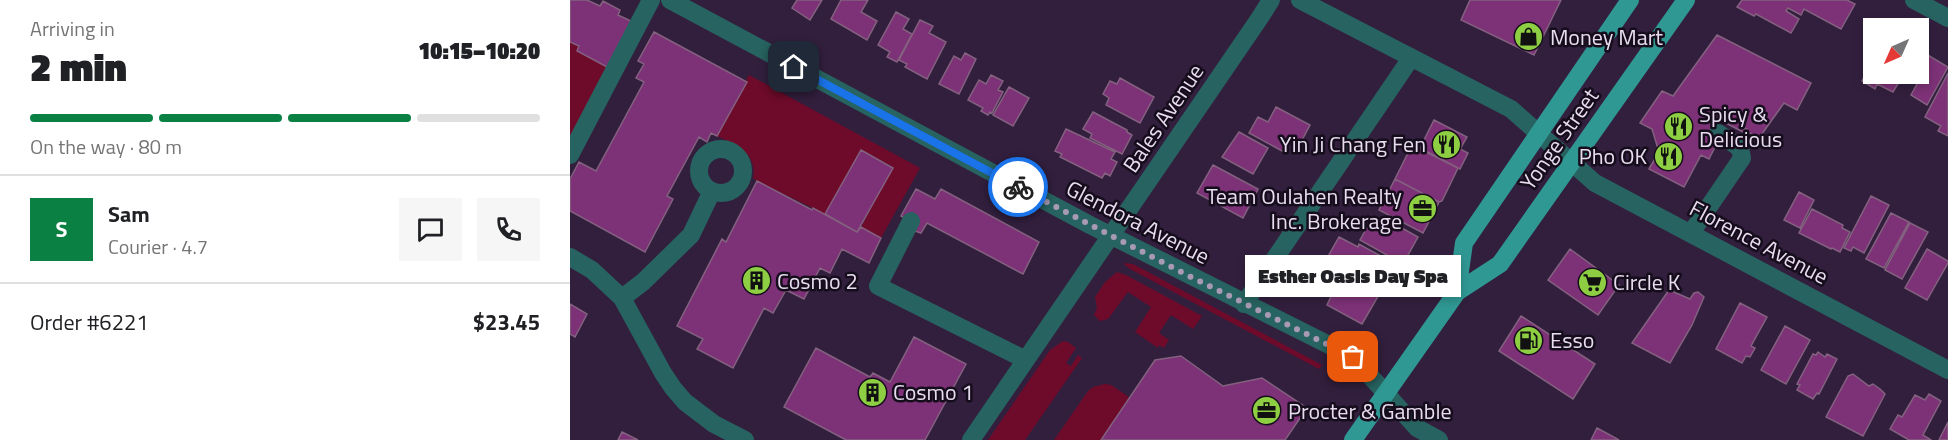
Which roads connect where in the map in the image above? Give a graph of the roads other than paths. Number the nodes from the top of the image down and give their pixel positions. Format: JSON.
{"nodes":[{"id":1,"x":651,"y":0,"type":"edge"},
{"id":2,"x":670,"y":0,"type":"edge"},
{"id":3,"x":1271,"y":0,"type":"edge"},
{"id":4,"x":1300,"y":0,"type":"edge"},
{"id":5,"x":1629,"y":0,"type":"edge"},
{"id":6,"x":1686,"y":0,"type":"edge"},
{"id":7,"x":1914,"y":0,"type":"edge"},
{"id":8,"x":1948,"y":18,"type":"edge"},
{"id":9,"x":1411,"y":58,"type":"junction"},
{"id":10,"x":1539,"y":133,"type":"junction"},
{"id":11,"x":1718,"y":133,"type":"dead end"},
{"id":12,"x":570,"y":155,"type":"edge"},
{"id":13,"x":1572,"y":162,"type":"junction"},
{"id":14,"x":712,"y":191,"type":"dead end"},
{"id":15,"x":910,"y":221,"type":"dead end"},
{"id":16,"x":1691,"y":233,"type":"junction"},
{"id":17,"x":1111,"y":236,"type":"junction"},
{"id":18,"x":570,"y":257,"type":"edge"},
{"id":19,"x":1457,"y":292,"type":"junction"},
{"id":20,"x":622,"y":298,"type":"junction"},
{"id":21,"x":1244,"y":304,"type":"junction"},
{"id":22,"x":1026,"y":360,"type":"junction"},
{"id":23,"x":1948,"y":370,"type":"edge"},
{"id":24,"x":1386,"y":393,"type":"junction"},
{"id":25,"x":745,"y":440,"type":"edge"},
{"id":26,"x":971,"y":440,"type":"edge"},
{"id":27,"x":1353,"y":440,"type":"edge"},
{"id":28,"x":1439,"y":440,"type":"edge"}],
"edges":[{"from":1,"to":12,"type":"street"},
{"from":2,"to":17,"type":"street","name":"Glendora Avenue"},
{"from":3,"to":17,"type":"street","name":"Bales Avenue"},
{"from":4,"to":9,"type":"street","name":"Florence Avenue"},
{"from":5,"to":10,"type":"main road","name":"Yonge Street"},
{"from":6,"to":13,"type":"main road","name":"Yonge Street"},
{"from":7,"to":8,"type":"street"},
{"from":9,"to":10,"type":"street","name":"Florence Avenue"},
{"from":9,"to":21,"type":"street"},
{"from":10,"to":13,"type":"street","name":"Florence Avenue"},
{"from":10,"to":19,"type":"main road","name":"Yonge Street"},
{"from":11,"to":16,"type":"street"},
{"from":13,"to":16,"type":"street","name":"Florence Avenue"},
{"from":13,"to":19,"type":"main road","name":"Yonge Street"},
{"from":14,"to":20,"type":"street"},
{"from":15,"to":22,"type":"street"},
{"from":16,"to":23,"type":"street","name":"Florence Avenue"},
{"from":17,"to":21,"type":"street","name":"Glendora Avenue"},
{"from":17,"to":22,"type":"street","name":"Bales Avenue"},
{"from":18,"to":20,"type":"street"},
{"from":19,"to":24,"type":"main road","name":"Yonge Street"},
{"from":20,"to":25,"type":"street"},
{"from":21,"to":24,"type":"street","name":"Glendora Avenue"},
{"from":22,"to":26,"type":"street","name":"Bales Avenue"},
{"from":24,"to":27,"type":"main road","name":"Yonge Street"},
{"from":24,"to":28,"type":"street","name":"Glendora Avenue"}]}
